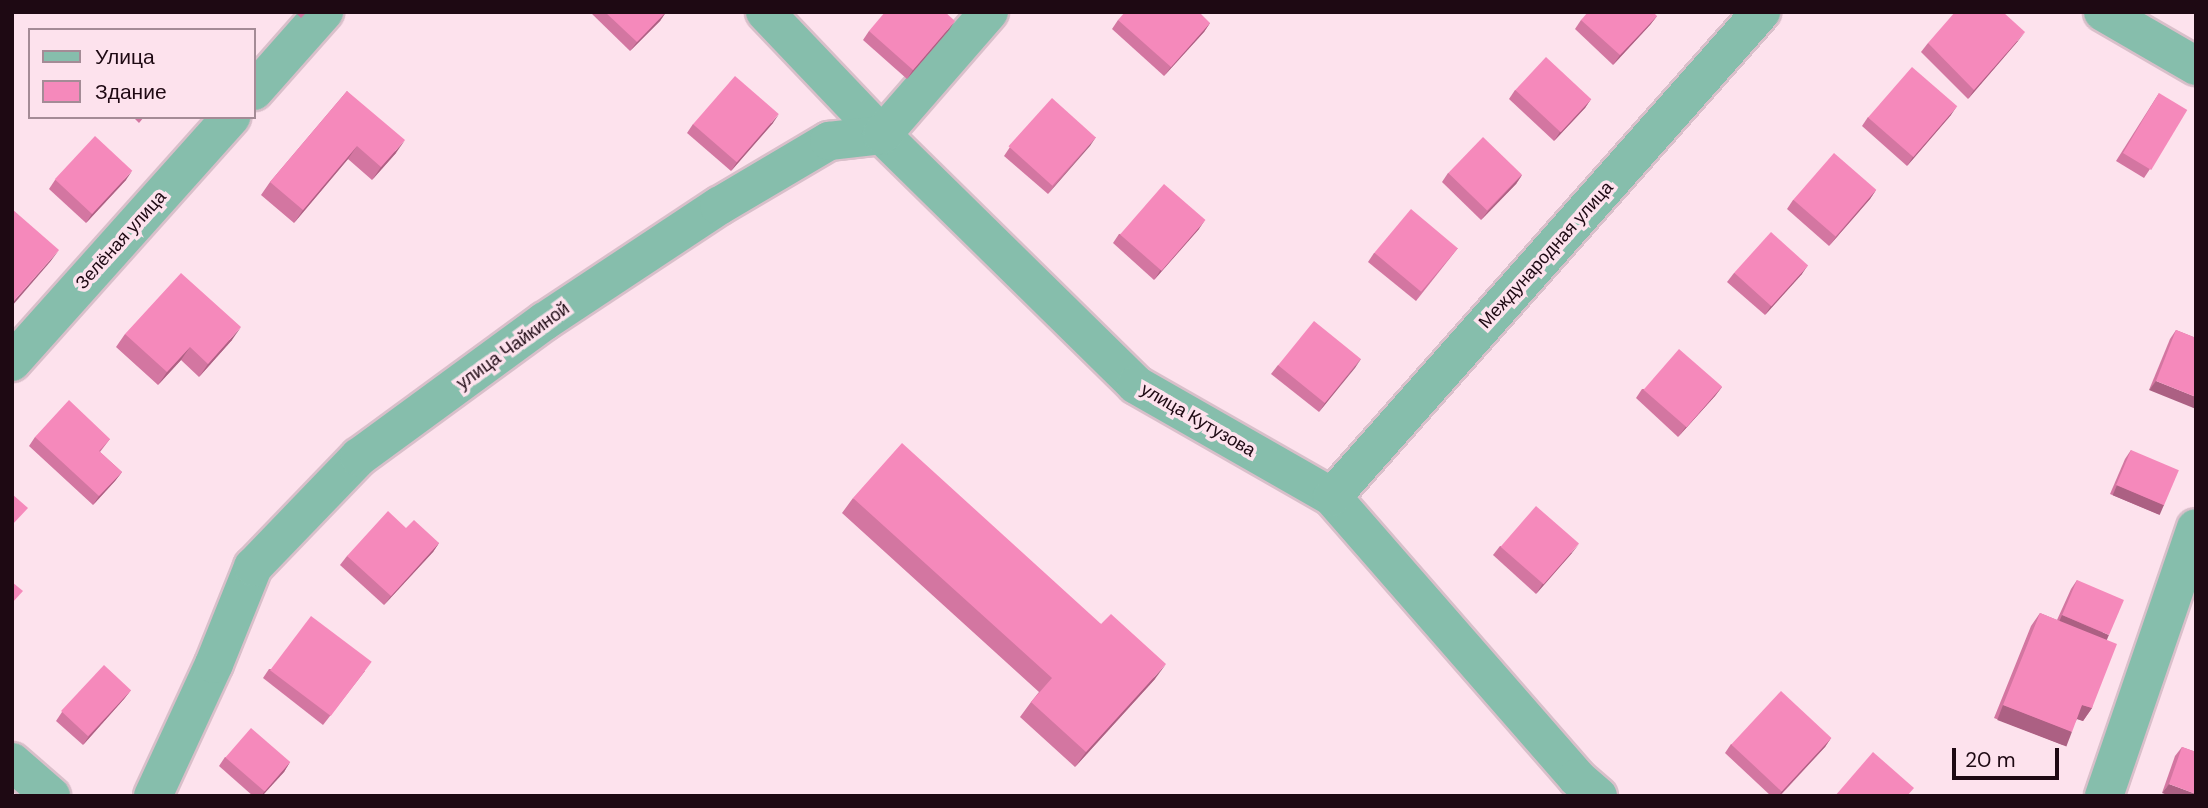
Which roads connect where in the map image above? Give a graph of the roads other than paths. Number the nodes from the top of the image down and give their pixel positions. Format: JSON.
{"nodes":[{"id":1,"x":324,"y":12,"type":"edge"},
{"id":2,"x":765,"y":12,"type":"edge"},
{"id":3,"x":989,"y":12,"type":"edge"},
{"id":4,"x":1761,"y":12,"type":"edge"},
{"id":5,"x":2103,"y":12,"type":"edge"},
{"id":6,"x":2196,"y":66,"type":"edge"},
{"id":7,"x":256,"y":90,"type":"edge"},
{"id":8,"x":229,"y":119,"type":"edge"},
{"id":9,"x":882,"y":135,"type":"junction"},
{"id":10,"x":12,"y":362,"type":"edge"},
{"id":11,"x":1332,"y":497,"type":"junction"},
{"id":12,"x":2196,"y":528,"type":"edge"},
{"id":13,"x":12,"y":762,"type":"edge"},
{"id":14,"x":51,"y":796,"type":"edge"},
{"id":15,"x":153,"y":796,"type":"edge"},
{"id":16,"x":1598,"y":796,"type":"edge"},
{"id":17,"x":2104,"y":796,"type":"edge"}],
"edges":[{"from":1,"to":7,"type":"street"},
{"from":2,"to":9,"type":"street","name":"улица Кутузова"},
{"from":3,"to":9,"type":"street"},
{"from":4,"to":11,"type":"street","name":"Международная улица"},
{"from":5,"to":6,"type":"street"},
{"from":8,"to":10,"type":"street","name":"Зелёная улица"},
{"from":9,"to":11,"type":"street","name":"улица Кутузова"},
{"from":9,"to":15,"type":"street","name":"улица Чайкиной"},
{"from":11,"to":16,"type":"street","name":"улица Кутузова"},
{"from":12,"to":17,"type":"street"},
{"from":13,"to":14,"type":"street"}]}
